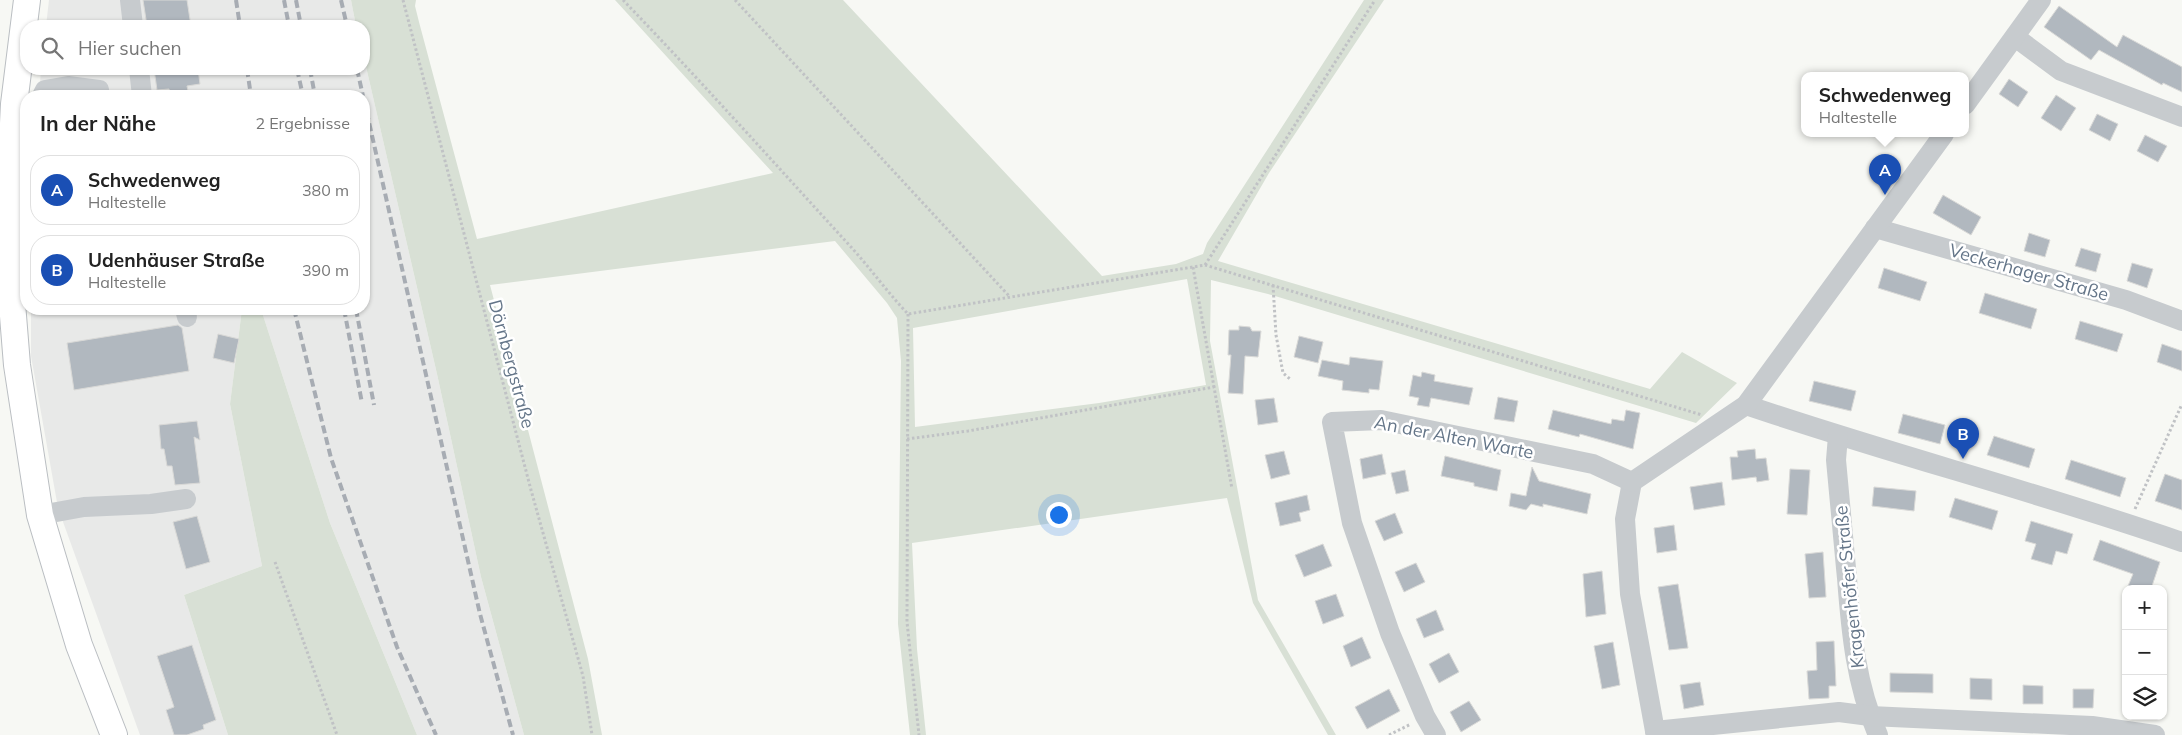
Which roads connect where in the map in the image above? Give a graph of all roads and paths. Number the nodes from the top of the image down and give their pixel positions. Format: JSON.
{"nodes":[{"id":1,"x":27,"y":0,"type":"edge"},
{"id":2,"x":130,"y":0,"type":"edge"},
{"id":3,"x":403,"y":0,"type":"edge"},
{"id":4,"x":624,"y":0,"type":"edge"},
{"id":5,"x":735,"y":0,"type":"edge"},
{"id":6,"x":1375,"y":0,"type":"edge"},
{"id":7,"x":2041,"y":0,"type":"edge"},
{"id":8,"x":24,"y":20,"type":"edge"},
{"id":9,"x":132,"y":20,"type":"edge"},
{"id":10,"x":2016,"y":37,"type":"junction"},
{"id":11,"x":20,"y":56,"type":"edge"},
{"id":12,"x":140,"y":75,"type":"edge"},
{"id":13,"x":45,"y":90,"type":"edge"},
{"id":14,"x":99,"y":90,"type":"edge"},
{"id":15,"x":141,"y":90,"type":"edge"},
{"id":16,"x":1969,"y":100,"type":"edge"},
{"id":17,"x":2182,"y":117,"type":"edge"},
{"id":18,"x":1942,"y":137,"type":"edge"},
{"id":19,"x":11,"y":218,"type":"edge"},
{"id":20,"x":1875,"y":228,"type":"junction"},
{"id":21,"x":1205,"y":265,"type":"junction"},
{"id":22,"x":1193,"y":267,"type":"junction"},
{"id":23,"x":1273,"y":285,"type":"junction"},
{"id":24,"x":1010,"y":297,"type":"junction"},
{"id":25,"x":908,"y":314,"type":"junction"},
{"id":26,"x":2182,"y":321,"type":"edge"},
{"id":27,"x":1290,"y":379,"type":"dead end"},
{"id":28,"x":1214,"y":387,"type":"junction"},
{"id":29,"x":2182,"y":404,"type":"edge"},
{"id":30,"x":1746,"y":405,"type":"junction"},
{"id":31,"x":1721,"y":421,"type":"junction"},
{"id":32,"x":1838,"y":436,"type":"junction"},
{"id":33,"x":907,"y":439,"type":"junction"},
{"id":34,"x":1632,"y":482,"type":"junction"},
{"id":35,"x":1232,"y":489,"type":"dead end"},
{"id":36,"x":186,"y":499,"type":"dead end"},
{"id":37,"x":40,"y":515,"type":"junction"},
{"id":38,"x":2128,"y":524,"type":"junction"},
{"id":39,"x":2182,"y":542,"type":"edge"},
{"id":40,"x":275,"y":562,"type":"dead end"},
{"id":41,"x":1425,"y":716,"type":"junction"},
{"id":42,"x":1870,"y":716,"type":"junction"},
{"id":43,"x":108,"y":729,"type":"edge"},
{"id":44,"x":1652,"y":733,"type":"edge"},
{"id":45,"x":336,"y":735,"type":"edge"},
{"id":46,"x":592,"y":735,"type":"edge"},
{"id":47,"x":919,"y":735,"type":"edge"},
{"id":48,"x":1389,"y":735,"type":"edge"},
{"id":49,"x":1436,"y":735,"type":"edge"},
{"id":50,"x":1878,"y":735,"type":"edge"},
{"id":51,"x":2156,"y":735,"type":"edge"}],
"edges":[{"from":1,"to":8,"type":"main road"},
{"from":2,"to":9,"type":"street"},
{"from":3,"to":46,"type":"path","name":"Dörnbergstraße"},
{"from":4,"to":25,"type":"path"},
{"from":5,"to":24,"type":"path"},
{"from":6,"to":21,"type":"path"},
{"from":7,"to":10,"type":"street"},
{"from":10,"to":16,"type":"street"},
{"from":10,"to":17,"type":"street"},
{"from":11,"to":19,"type":"main road"},
{"from":12,"to":15,"type":"street"},
{"from":13,"to":14,"type":"street"},
{"from":18,"to":20,"type":"street"},
{"from":19,"to":37,"type":"main road"},
{"from":20,"to":26,"type":"street","name":"Veckerhager Straße"},
{"from":20,"to":30,"type":"street"},
{"from":21,"to":22,"type":"path"},
{"from":21,"to":23,"type":"path"},
{"from":22,"to":24,"type":"path"},
{"from":22,"to":28,"type":"path"},
{"from":23,"to":27,"type":"path"},
{"from":23,"to":31,"type":"path"},
{"from":24,"to":25,"type":"path"},
{"from":25,"to":33,"type":"path"},
{"from":28,"to":33,"type":"path"},
{"from":28,"to":35,"type":"path"},
{"from":29,"to":38,"type":"path"},
{"from":30,"to":31,"type":"street"},
{"from":30,"to":32,"type":"street"},
{"from":31,"to":34,"type":"street"},
{"from":32,"to":38,"type":"street"},
{"from":32,"to":42,"type":"street","name":"Kragenhöfer Straße"},
{"from":33,"to":47,"type":"path"},
{"from":34,"to":41,"type":"street","name":"An der Alten Warte"},
{"from":34,"to":44,"type":"street"},
{"from":36,"to":37,"type":"street"},
{"from":37,"to":43,"type":"main road"},
{"from":38,"to":39,"type":"street"},
{"from":40,"to":45,"type":"path"},
{"from":41,"to":48,"type":"path"},
{"from":41,"to":49,"type":"street","name":"An der Alten Warte"},
{"from":42,"to":44,"type":"street"},
{"from":42,"to":50,"type":"street","name":"Kragenhöfer Straße"},
{"from":42,"to":51,"type":"street"}]}
